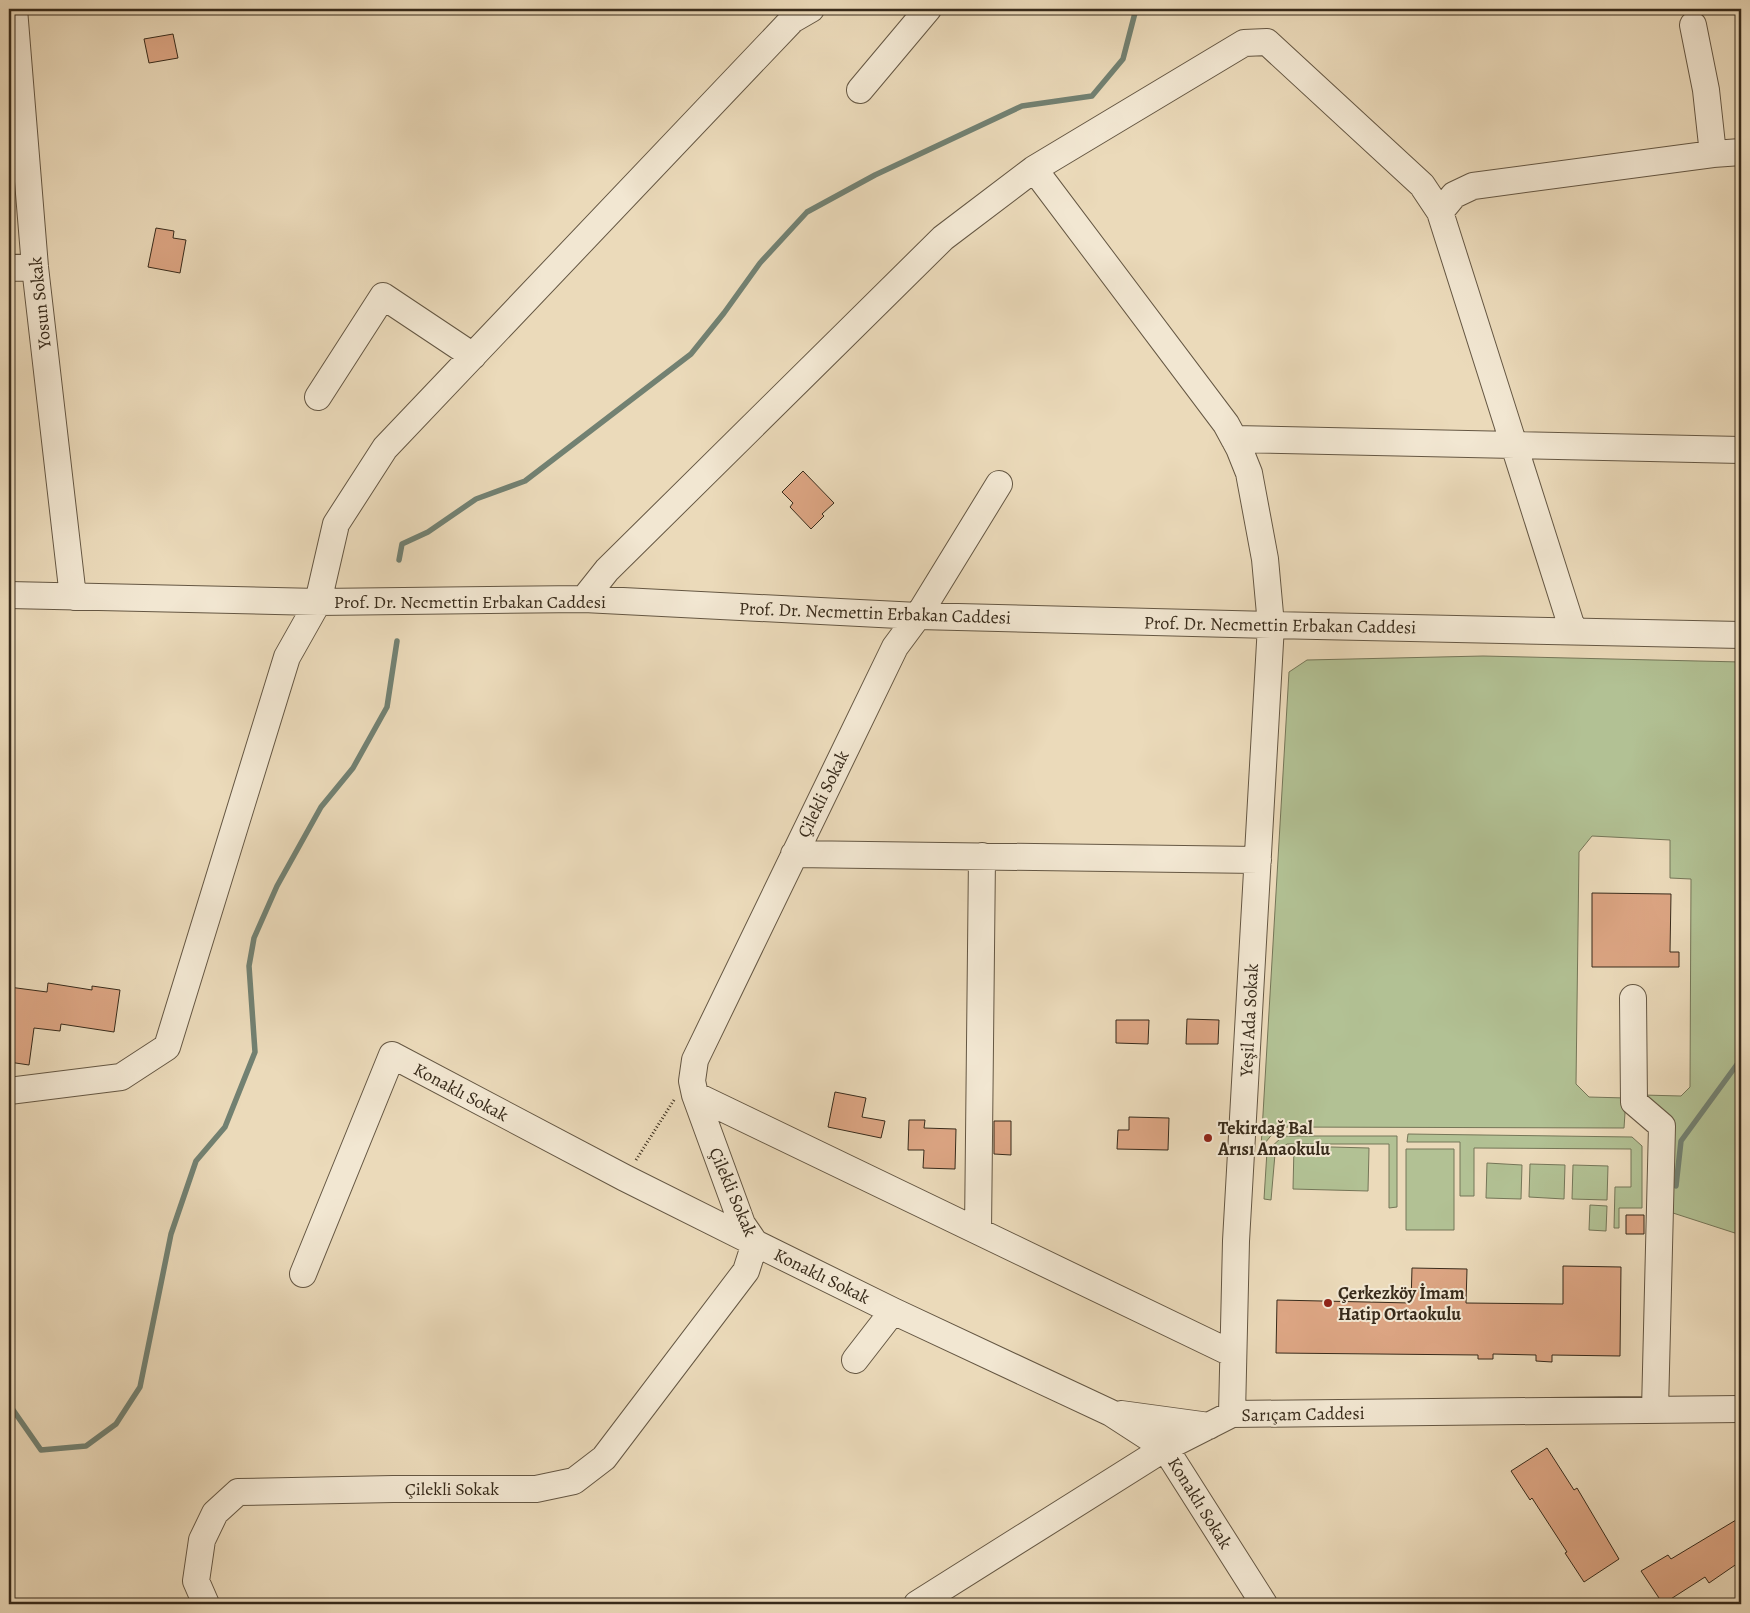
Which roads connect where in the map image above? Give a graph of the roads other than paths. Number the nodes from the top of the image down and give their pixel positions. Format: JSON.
{"nodes":[{"id":1,"x":14,"y":9,"type":"edge"},
{"id":2,"x":811,"y":9,"type":"edge"},
{"id":3,"x":928,"y":9,"type":"edge"},
{"id":4,"x":1693,"y":25,"type":"dead end"},
{"id":5,"x":860,"y":90,"type":"dead end"},
{"id":6,"x":1741,"y":152,"type":"edge"},
{"id":7,"x":1712,"y":154,"type":"junction"},
{"id":8,"x":1034,"y":169,"type":"junction"},
{"id":9,"x":1440,"y":212,"type":"junction"},
{"id":10,"x":36,"y":267,"type":"junction"},
{"id":11,"x":9,"y":268,"type":"edge"},
{"id":12,"x":473,"y":356,"type":"junction"},
{"id":13,"x":318,"y":396,"type":"dead end"},
{"id":14,"x":1234,"y":439,"type":"junction"},
{"id":15,"x":1514,"y":444,"type":"junction"},
{"id":16,"x":1741,"y":450,"type":"edge"},
{"id":17,"x":999,"y":484,"type":"dead end"},
{"id":18,"x":9,"y":595,"type":"edge"},
{"id":19,"x":73,"y":597,"type":"junction"},
{"id":20,"x":584,"y":599,"type":"junction"},
{"id":21,"x":318,"y":602,"type":"junction"},
{"id":22,"x":918,"y":616,"type":"junction"},
{"id":23,"x":1271,"y":625,"type":"junction"},
{"id":24,"x":1573,"y":631,"type":"junction"},
{"id":25,"x":1741,"y":635,"type":"edge"},
{"id":26,"x":794,"y":854,"type":"junction"},
{"id":27,"x":982,"y":856,"type":"junction"},
{"id":28,"x":1258,"y":860,"type":"junction"},
{"id":29,"x":1633,"y":998,"type":"dead end"},
{"id":30,"x":694,"y":1088,"type":"junction"},
{"id":31,"x":9,"y":1091,"type":"edge"},
{"id":32,"x":978,"y":1231,"type":"junction"},
{"id":33,"x":755,"y":1243,"type":"junction"},
{"id":34,"x":303,"y":1274,"type":"dead end"},
{"id":35,"x":893,"y":1311,"type":"junction"},
{"id":36,"x":1233,"y":1354,"type":"junction"},
{"id":37,"x":854,"y":1360,"type":"dead end"},
{"id":38,"x":1741,"y":1409,"type":"edge"},
{"id":39,"x":1655,"y":1410,"type":"junction"},
{"id":40,"x":1111,"y":1413,"type":"junction"},
{"id":41,"x":1220,"y":1420,"type":"junction"},
{"id":42,"x":1165,"y":1448,"type":"junction"},
{"id":43,"x":206,"y":1604,"type":"edge"},
{"id":44,"x":917,"y":1604,"type":"edge"},
{"id":45,"x":1264,"y":1604,"type":"edge"}],
"edges":[{"from":1,"to":10,"type":"street","name":"Yosun Sokak"},
{"from":2,"to":12,"type":"street"},
{"from":3,"to":5,"type":"street"},
{"from":4,"to":7,"type":"street"},
{"from":6,"to":7,"type":"street"},
{"from":7,"to":9,"type":"street"},
{"from":8,"to":9,"type":"street"},
{"from":8,"to":14,"type":"street","name":"Yeşil Ada Sokak"},
{"from":8,"to":20,"type":"street"},
{"from":9,"to":15,"type":"street"},
{"from":10,"to":11,"type":"street"},
{"from":10,"to":19,"type":"street","name":"Yosun Sokak"},
{"from":12,"to":13,"type":"street"},
{"from":12,"to":21,"type":"street"},
{"from":14,"to":15,"type":"street"},
{"from":14,"to":23,"type":"street","name":"Yeşil Ada Sokak"},
{"from":15,"to":16,"type":"street"},
{"from":15,"to":24,"type":"street"},
{"from":17,"to":22,"type":"street","name":"Çilekli Sokak"},
{"from":18,"to":19,"type":"street","name":"Prof. Dr. Necmettin Erbakan Caddesi"},
{"from":19,"to":21,"type":"street","name":"Prof. Dr. Necmettin Erbakan Caddesi"},
{"from":20,"to":21,"type":"street","name":"Prof. Dr. Necmettin Erbakan Caddesi"},
{"from":20,"to":22,"type":"street","name":"Prof. Dr. Necmettin Erbakan Caddesi"},
{"from":21,"to":31,"type":"street"},
{"from":22,"to":23,"type":"street","name":"Prof. Dr. Necmettin Erbakan Caddesi"},
{"from":22,"to":26,"type":"street","name":"Çilekli Sokak"},
{"from":23,"to":24,"type":"street","name":"Prof. Dr. Necmettin Erbakan Caddesi"},
{"from":23,"to":28,"type":"street","name":"Yeşil Ada Sokak"},
{"from":24,"to":25,"type":"street","name":"Prof. Dr. Necmettin Erbakan Caddesi"},
{"from":26,"to":27,"type":"street"},
{"from":26,"to":30,"type":"street","name":"Çilekli Sokak"},
{"from":27,"to":28,"type":"street"},
{"from":27,"to":32,"type":"street"},
{"from":28,"to":36,"type":"street","name":"Yeşil Ada Sokak"},
{"from":29,"to":39,"type":"street"},
{"from":30,"to":32,"type":"street"},
{"from":30,"to":33,"type":"street","name":"Çilekli Sokak"},
{"from":32,"to":36,"type":"street"},
{"from":33,"to":34,"type":"street","name":"Konaklı Sokak"},
{"from":33,"to":35,"type":"street","name":"Konaklı Sokak"},
{"from":33,"to":43,"type":"street","name":"Çilekli Sokak"},
{"from":35,"to":37,"type":"street"},
{"from":35,"to":40,"type":"street","name":"Konaklı Sokak"},
{"from":36,"to":41,"type":"street","name":"Yeşil Ada Sokak"},
{"from":38,"to":39,"type":"street","name":"Sarıçam Caddesi"},
{"from":39,"to":41,"type":"street","name":"Sarıçam Caddesi"},
{"from":40,"to":41,"type":"street"},
{"from":40,"to":42,"type":"street","name":"Konaklı Sokak"},
{"from":41,"to":42,"type":"street","name":"Sarıçam Caddesi"},
{"from":42,"to":44,"type":"street","name":"Sarıçam Caddesi"},
{"from":42,"to":45,"type":"street","name":"Konaklı Sokak"}]}
